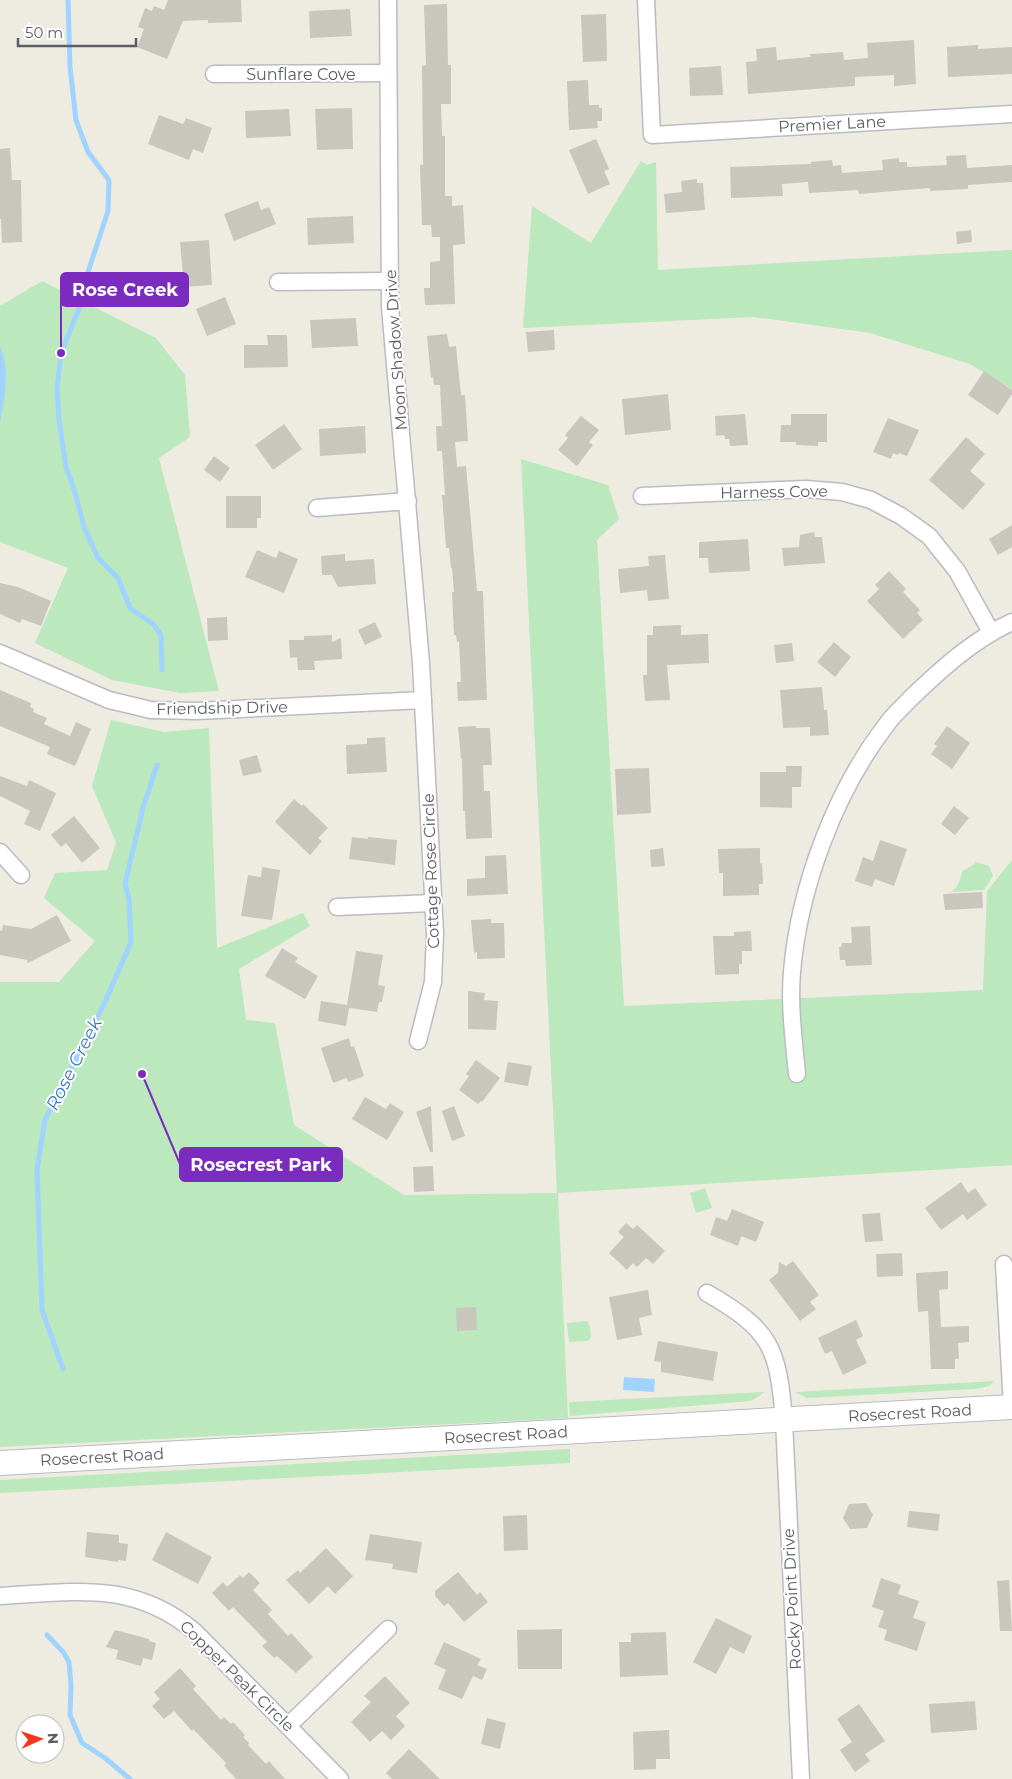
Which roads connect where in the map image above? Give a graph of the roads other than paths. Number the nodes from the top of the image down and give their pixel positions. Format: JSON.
{"nodes":[{"id":1,"x":388,"y":0,"type":"edge"},
{"id":2,"x":646,"y":0,"type":"edge"},
{"id":3,"x":388,"y":73,"type":"junction"},
{"id":4,"x":214,"y":74,"type":"dead end"},
{"id":5,"x":1012,"y":114,"type":"edge"},
{"id":6,"x":389,"y":281,"type":"junction"},
{"id":7,"x":278,"y":282,"type":"dead end"},
{"id":8,"x":642,"y":496,"type":"dead end"},
{"id":9,"x":408,"y":501,"type":"junction"},
{"id":10,"x":316,"y":508,"type":"dead end"},
{"id":11,"x":1012,"y":622,"type":"edge"},
{"id":12,"x":991,"y":632,"type":"junction"},
{"id":13,"x":0,"y":654,"type":"edge"},
{"id":14,"x":424,"y":700,"type":"junction"},
{"id":15,"x":0,"y":852,"type":"edge"},
{"id":16,"x":21,"y":875,"type":"dead end"},
{"id":17,"x":433,"y":903,"type":"junction"},
{"id":18,"x":337,"y":907,"type":"dead end"},
{"id":19,"x":418,"y":1042,"type":"dead end"},
{"id":20,"x":797,"y":1074,"type":"dead end"},
{"id":21,"x":1004,"y":1264,"type":"dead end"},
{"id":22,"x":707,"y":1293,"type":"dead end"},
{"id":23,"x":1012,"y":1406,"type":"edge"},
{"id":24,"x":784,"y":1420,"type":"junction"},
{"id":25,"x":0,"y":1462,"type":"edge"},
{"id":26,"x":0,"y":1596,"type":"edge"},
{"id":27,"x":388,"y":1629,"type":"dead end"},
{"id":28,"x":288,"y":1726,"type":"junction"},
{"id":29,"x":340,"y":1779,"type":"edge"},
{"id":30,"x":801,"y":1779,"type":"edge"}],
"edges":[{"from":1,"to":3,"type":"street","name":"Moon Shadow Drive"},
{"from":2,"to":5,"type":"street","name":"Premier Lane"},
{"from":3,"to":4,"type":"street","name":"Sunflare Cove"},
{"from":3,"to":6,"type":"street","name":"Moon Shadow Drive"},
{"from":6,"to":7,"type":"street"},
{"from":6,"to":9,"type":"street","name":"Moon Shadow Drive"},
{"from":8,"to":12,"type":"street","name":"Harness Cove"},
{"from":9,"to":10,"type":"street"},
{"from":9,"to":14,"type":"street","name":"Moon Shadow Drive"},
{"from":11,"to":12,"type":"street"},
{"from":12,"to":20,"type":"street"},
{"from":13,"to":14,"type":"street","name":"Friendship Drive"},
{"from":14,"to":17,"type":"street","name":"Cottage Rose Circle"},
{"from":15,"to":16,"type":"street"},
{"from":17,"to":18,"type":"street"},
{"from":17,"to":19,"type":"street","name":"Cottage Rose Circle"},
{"from":21,"to":23,"type":"street"},
{"from":22,"to":24,"type":"street","name":"Rocky Point Drive"},
{"from":23,"to":24,"type":"main road","name":"Rosecrest Road"},
{"from":24,"to":25,"type":"main road","name":"Rosecrest Road"},
{"from":24,"to":30,"type":"street","name":"Rocky Point Drive"},
{"from":26,"to":28,"type":"street","name":"Copper Peak Circle"},
{"from":27,"to":28,"type":"street"},
{"from":28,"to":29,"type":"street","name":"Copper Peak Circle"}]}
